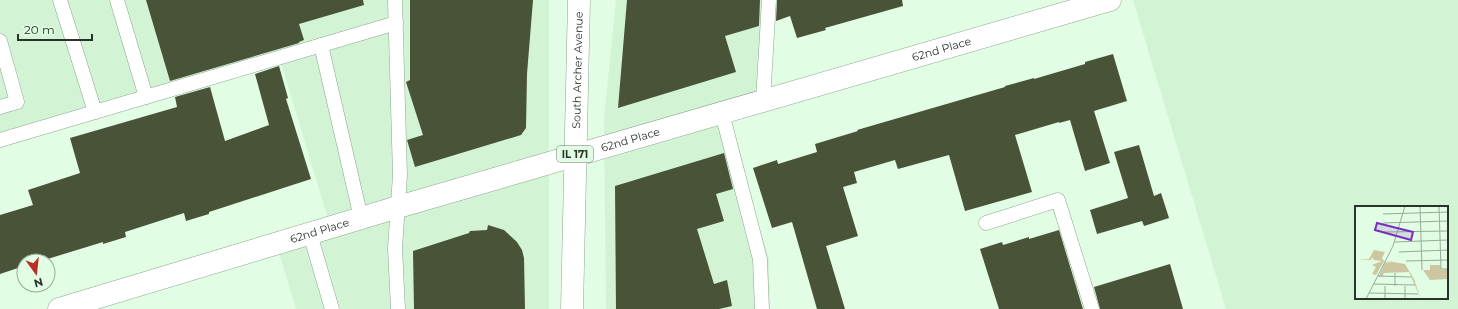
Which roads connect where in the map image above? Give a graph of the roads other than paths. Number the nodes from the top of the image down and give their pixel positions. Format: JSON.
{"nodes":[{"id":1,"x":60,"y":0,"type":"edge"},
{"id":2,"x":117,"y":0,"type":"edge"},
{"id":3,"x":395,"y":0,"type":"edge"},
{"id":4,"x":579,"y":0,"type":"edge"},
{"id":5,"x":768,"y":0,"type":"edge"},
{"id":6,"x":1110,"y":0,"type":"edge"},
{"id":7,"x":396,"y":23,"type":"junction"},
{"id":8,"x":0,"y":41,"type":"edge"},
{"id":9,"x":321,"y":45,"type":"junction"},
{"id":10,"x":146,"y":97,"type":"junction"},
{"id":11,"x":763,"y":101,"type":"junction"},
{"id":12,"x":0,"y":107,"type":"edge"},
{"id":13,"x":95,"y":112,"type":"junction"},
{"id":14,"x":722,"y":113,"type":"junction"},
{"id":15,"x":0,"y":140,"type":"edge"},
{"id":16,"x":575,"y":155,"type":"junction"},
{"id":17,"x":398,"y":207,"type":"junction"},
{"id":18,"x":361,"y":218,"type":"junction"},
{"id":19,"x":986,"y":223,"type":"dead end"},
{"id":20,"x":310,"y":234,"type":"junction"},
{"id":21,"x":59,"y":309,"type":"edge"},
{"id":22,"x":332,"y":309,"type":"edge"},
{"id":23,"x":398,"y":309,"type":"edge"},
{"id":24,"x":572,"y":309,"type":"edge"},
{"id":25,"x":762,"y":309,"type":"edge"},
{"id":26,"x":1092,"y":309,"type":"edge"}],
"edges":[{"from":1,"to":13,"type":"lane"},
{"from":2,"to":10,"type":"lane"},
{"from":3,"to":7,"type":"lane"},
{"from":4,"to":16,"type":"street","name":"South Archer Avenue","number":"IL 171"},
{"from":5,"to":11,"type":"lane"},
{"from":6,"to":11,"type":"street","name":"62nd Place"},
{"from":7,"to":9,"type":"lane"},
{"from":7,"to":17,"type":"lane"},
{"from":8,"to":12,"type":"lane"},
{"from":9,"to":10,"type":"lane"},
{"from":9,"to":18,"type":"lane"},
{"from":10,"to":13,"type":"lane"},
{"from":11,"to":14,"type":"street","name":"62nd Place"},
{"from":13,"to":15,"type":"lane"},
{"from":14,"to":16,"type":"street","name":"62nd Place"},
{"from":14,"to":25,"type":"lane"},
{"from":16,"to":17,"type":"street","name":"62nd Place"},
{"from":16,"to":24,"type":"street","name":"South Archer Avenue","number":"IL 171"},
{"from":17,"to":18,"type":"street","name":"62nd Place"},
{"from":17,"to":23,"type":"lane"},
{"from":18,"to":20,"type":"street","name":"62nd Place"},
{"from":19,"to":26,"type":"lane"},
{"from":20,"to":21,"type":"street","name":"62nd Place"},
{"from":20,"to":22,"type":"lane"}]}
